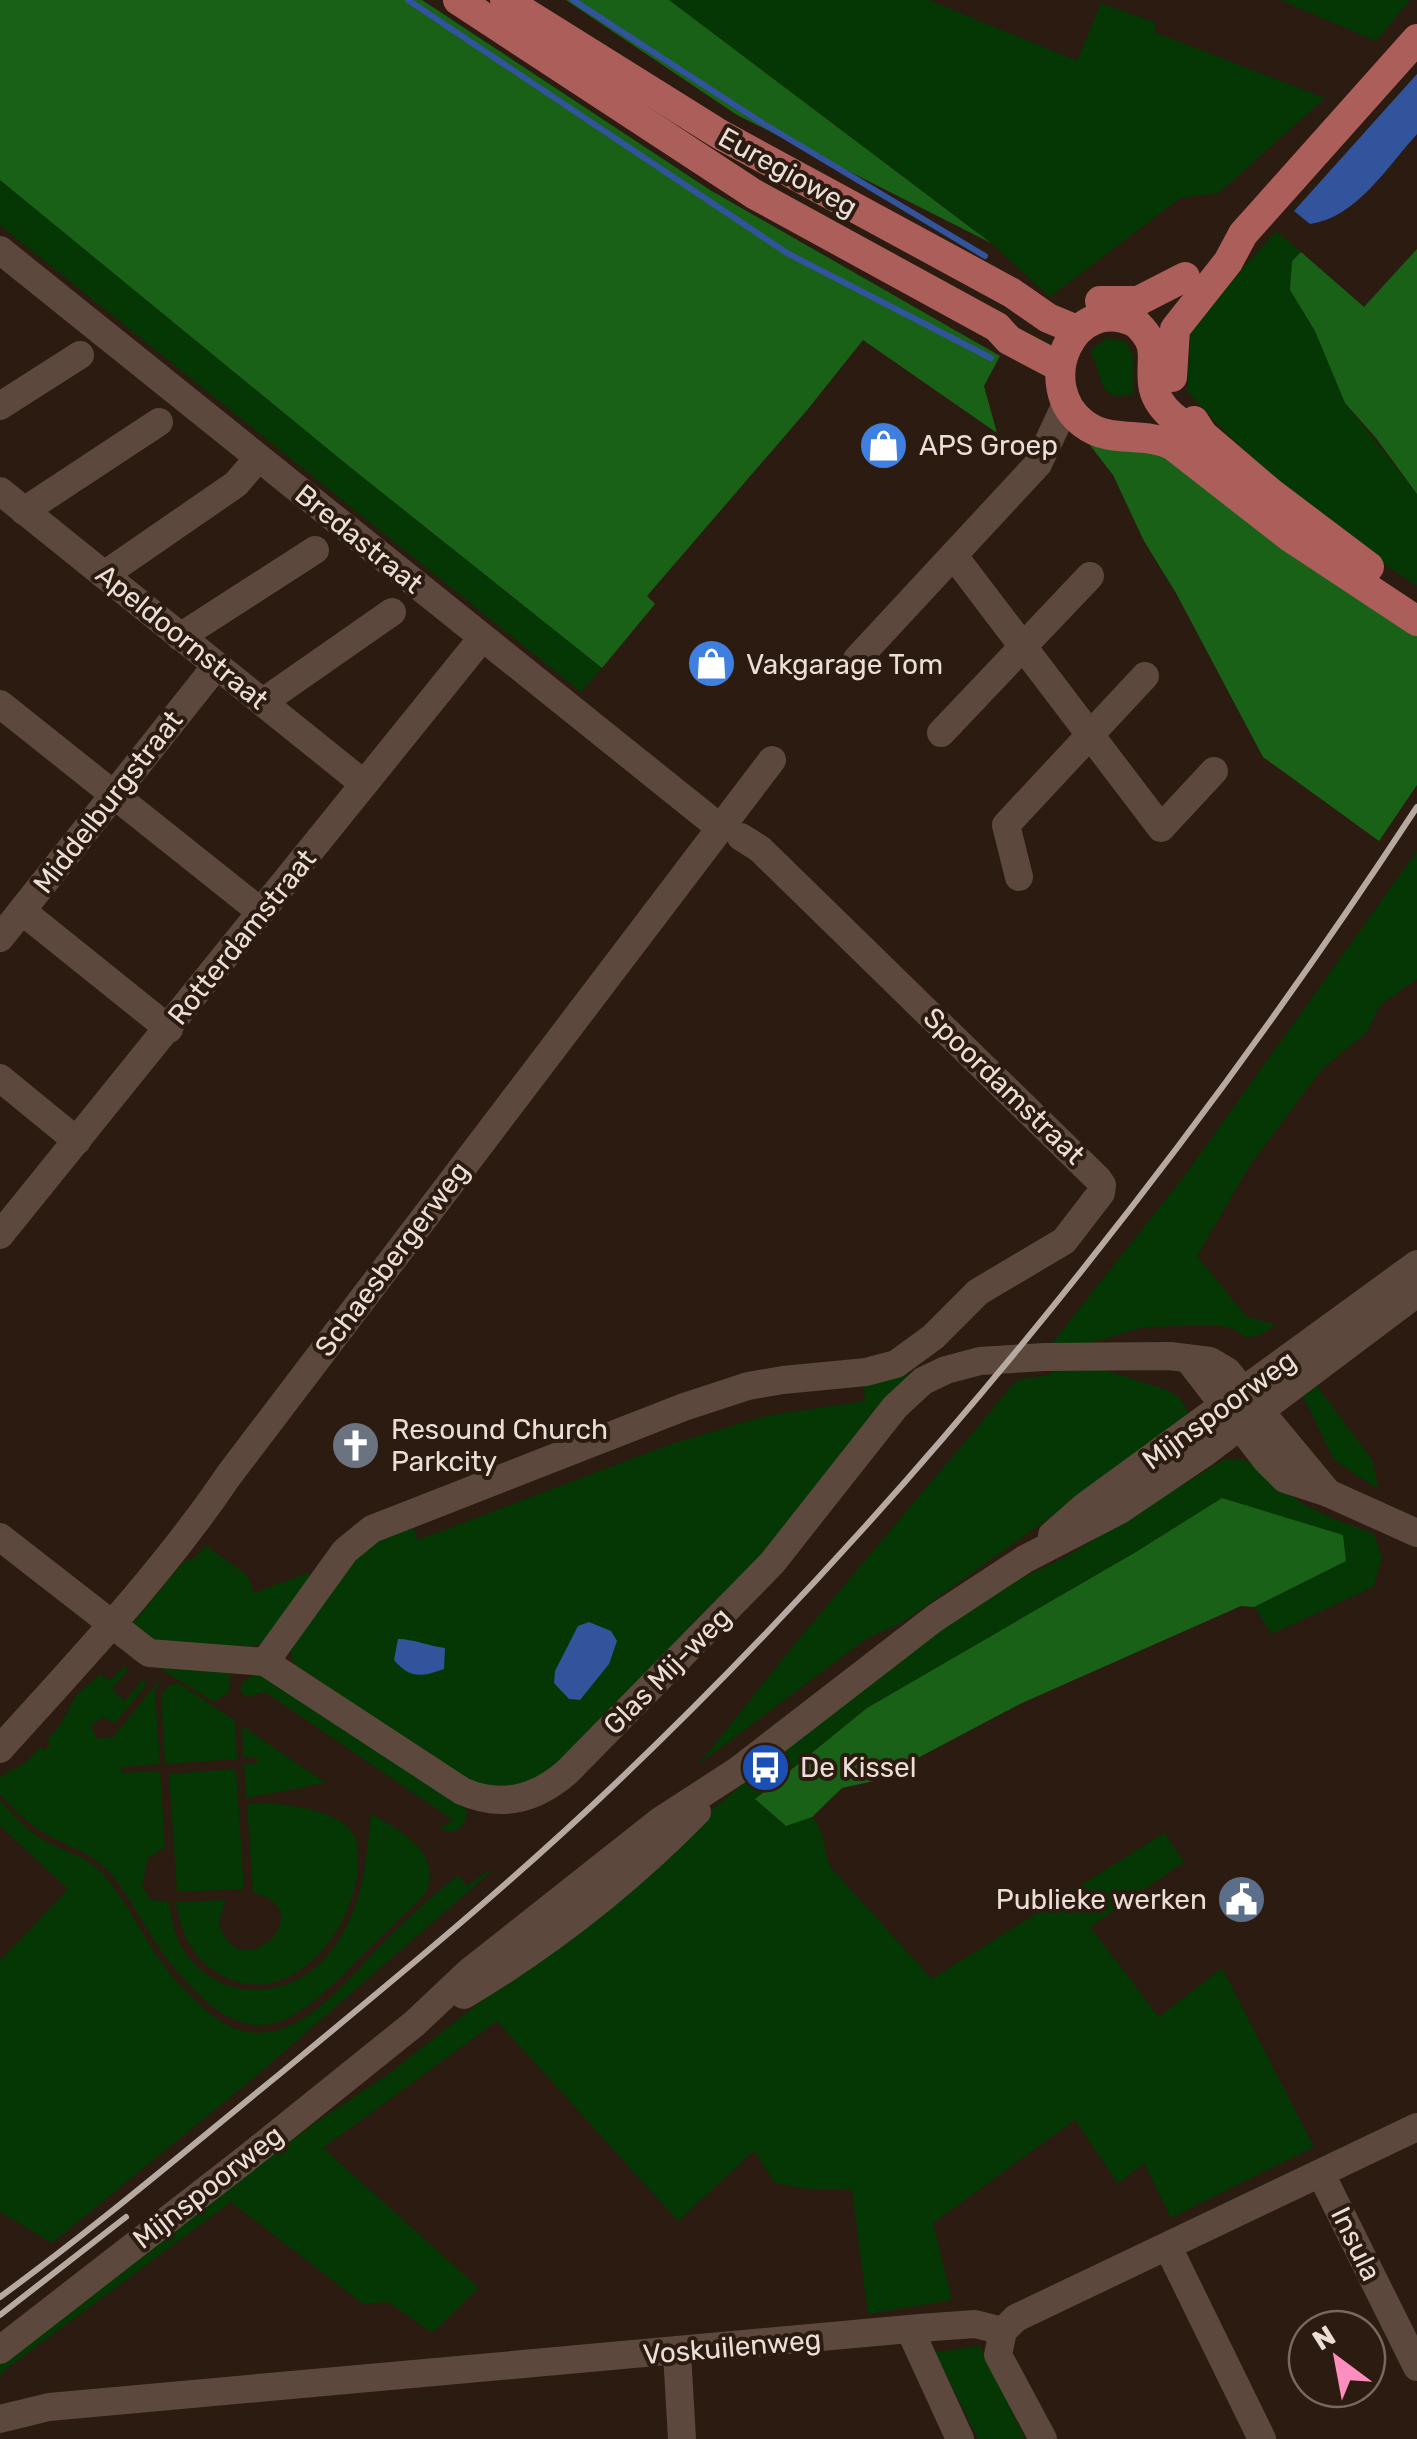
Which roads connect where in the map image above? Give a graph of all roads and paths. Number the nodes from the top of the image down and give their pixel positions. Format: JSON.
{"nodes":[{"id":1,"x":458,"y":0,"type":"edge"},
{"id":2,"x":505,"y":0,"type":"edge"},
{"id":3,"x":1417,"y":39,"type":"edge"},
{"id":4,"x":1243,"y":234,"type":"junction"},
{"id":5,"x":0,"y":250,"type":"edge"},
{"id":6,"x":1185,"y":277,"type":"junction"},
{"id":7,"x":1012,"y":293,"type":"junction"},
{"id":8,"x":1136,"y":323,"type":"junction"},
{"id":9,"x":1067,"y":351,"type":"junction"},
{"id":10,"x":80,"y":354,"type":"dead end"},
{"id":11,"x":1163,"y":394,"type":"junction"},
{"id":12,"x":1066,"y":402,"type":"junction"},
{"id":13,"x":0,"y":406,"type":"edge"},
{"id":14,"x":1094,"y":421,"type":"junction"},
{"id":15,"x":159,"y":422,"type":"dead end"},
{"id":16,"x":258,"y":458,"type":"junction"},
{"id":17,"x":1038,"y":464,"type":"junction"},
{"id":18,"x":0,"y":492,"type":"edge"},
{"id":19,"x":24,"y":510,"type":"junction"},
{"id":20,"x":315,"y":550,"type":"dead end"},
{"id":21,"x":954,"y":556,"type":"junction"},
{"id":22,"x":104,"y":574,"type":"junction"},
{"id":23,"x":1090,"y":576,"type":"dead end"},
{"id":24,"x":1417,"y":599,"type":"edge"},
{"id":25,"x":392,"y":612,"type":"dead end"},
{"id":26,"x":1417,"y":621,"type":"edge"},
{"id":27,"x":180,"y":636,"type":"junction"},
{"id":28,"x":482,"y":638,"type":"junction"},
{"id":29,"x":1022,"y":645,"type":"junction"},
{"id":30,"x":857,"y":659,"type":"dead end"},
{"id":31,"x":216,"y":666,"type":"junction"},
{"id":32,"x":1145,"y":676,"type":"dead end"},
{"id":33,"x":264,"y":702,"type":"junction"},
{"id":34,"x":0,"y":704,"type":"edge"},
{"id":35,"x":941,"y":734,"type":"dead end"},
{"id":36,"x":1088,"y":735,"type":"junction"},
{"id":37,"x":772,"y":760,"type":"dead end"},
{"id":38,"x":1214,"y":771,"type":"dead end"},
{"id":39,"x":364,"y":784,"type":"junction"},
{"id":40,"x":113,"y":795,"type":"junction"},
{"id":41,"x":730,"y":832,"type":"junction"},
{"id":42,"x":1019,"y":876,"type":"dead end"},
{"id":43,"x":22,"y":911,"type":"junction"},
{"id":44,"x":262,"y":912,"type":"junction"},
{"id":45,"x":0,"y":938,"type":"edge"},
{"id":46,"x":169,"y":1028,"type":"junction"},
{"id":47,"x":0,"y":1078,"type":"edge"},
{"id":48,"x":77,"y":1141,"type":"junction"},
{"id":49,"x":0,"y":1235,"type":"edge"},
{"id":50,"x":1411,"y":1255,"type":"edge"},
{"id":51,"x":1417,"y":1292,"type":"edge"},
{"id":52,"x":1243,"y":1410,"type":"junction"},
{"id":53,"x":1417,"y":1533,"type":"edge"},
{"id":54,"x":0,"y":1537,"type":"edge"},
{"id":55,"x":112,"y":1625,"type":"junction"},
{"id":56,"x":265,"y":1662,"type":"junction"},
{"id":57,"x":0,"y":1749,"type":"edge"},
{"id":58,"x":1417,"y":2127,"type":"edge"},
{"id":59,"x":1321,"y":2174,"type":"junction"},
{"id":60,"x":1168,"y":2247,"type":"junction"},
{"id":61,"x":910,"y":2330,"type":"junction"},
{"id":62,"x":1002,"y":2331,"type":"junction"},
{"id":63,"x":0,"y":2350,"type":"edge"},
{"id":64,"x":676,"y":2353,"type":"junction"},
{"id":65,"x":1417,"y":2367,"type":"edge"},
{"id":66,"x":0,"y":2419,"type":"edge"},
{"id":67,"x":682,"y":2439,"type":"edge"},
{"id":68,"x":960,"y":2439,"type":"edge"},
{"id":69,"x":1043,"y":2439,"type":"edge"},
{"id":70,"x":1262,"y":2439,"type":"edge"}],
"edges":[{"from":1,"to":9,"type":"main road","name":"Euregioweg"},
{"from":2,"to":7,"type":"main road","name":"Euregioweg"},
{"from":3,"to":4,"type":"main road"},
{"from":4,"to":6,"type":"main road"},
{"from":4,"to":11,"type":"main road"},
{"from":5,"to":16,"type":"street","name":"Bredastraat"},
{"from":6,"to":7,"type":"main road"},
{"from":6,"to":8,"type":"main road"},
{"from":7,"to":9,"type":"main road","name":"Euregioweg"},
{"from":8,"to":9,"type":"main road"},
{"from":8,"to":11,"type":"main road"},
{"from":9,"to":12,"type":"main road"},
{"from":9,"to":14,"type":"main road"},
{"from":10,"to":13,"type":"street"},
{"from":11,"to":14,"type":"main road"},
{"from":11,"to":24,"type":"main road"},
{"from":12,"to":14,"type":"main road"},
{"from":12,"to":17,"type":"street"},
{"from":14,"to":17,"type":"street"},
{"from":14,"to":26,"type":"main road"},
{"from":15,"to":19,"type":"street"},
{"from":16,"to":22,"type":"street"},
{"from":16,"to":28,"type":"street","name":"Bredastraat"},
{"from":17,"to":21,"type":"street"},
{"from":18,"to":19,"type":"street","name":"Apeldoornstraat"},
{"from":19,"to":22,"type":"street","name":"Apeldoornstraat"},
{"from":20,"to":27,"type":"street"},
{"from":21,"to":29,"type":"street"},
{"from":21,"to":30,"type":"street"},
{"from":22,"to":27,"type":"street","name":"Apeldoornstraat"},
{"from":23,"to":29,"type":"street"},
{"from":25,"to":33,"type":"street"},
{"from":27,"to":31,"type":"street","name":"Apeldoornstraat"},
{"from":28,"to":39,"type":"street","name":"Rotterdamstraat"},
{"from":28,"to":41,"type":"street","name":"Bredastraat"},
{"from":29,"to":35,"type":"street"},
{"from":29,"to":36,"type":"street"},
{"from":31,"to":33,"type":"street","name":"Apeldoornstraat"},
{"from":31,"to":40,"type":"street","name":"Middelburgstraat"},
{"from":32,"to":36,"type":"street"},
{"from":33,"to":39,"type":"street","name":"Apeldoornstraat"},
{"from":34,"to":40,"type":"street"},
{"from":36,"to":38,"type":"street"},
{"from":36,"to":42,"type":"street"},
{"from":37,"to":41,"type":"street","name":"Schaesbergerweg"},
{"from":39,"to":44,"type":"street","name":"Rotterdamstraat"},
{"from":40,"to":43,"type":"street","name":"Middelburgstraat"},
{"from":40,"to":44,"type":"street"},
{"from":41,"to":55,"type":"street","name":"Schaesbergerweg"},
{"from":41,"to":56,"type":"street","name":"Spoordamstraat"},
{"from":43,"to":45,"type":"street","name":"Middelburgstraat"},
{"from":43,"to":46,"type":"street"},
{"from":44,"to":46,"type":"street","name":"Rotterdamstraat"},
{"from":46,"to":48,"type":"street","name":"Rotterdamstraat"},
{"from":47,"to":48,"type":"street"},
{"from":48,"to":49,"type":"street","name":"Rotterdamstraat"},
{"from":50,"to":52,"type":"street","name":"Mijnspoorweg"},
{"from":51,"to":52,"type":"street","name":"Mijnspoorweg"},
{"from":52,"to":53,"type":"street","name":"Glas Mij-weg"},
{"from":52,"to":56,"type":"street","name":"Glas Mij-weg"},
{"from":52,"to":63,"type":"street","name":"Mijnspoorweg"},
{"from":54,"to":55,"type":"street","name":"Glas Mij-weg"},
{"from":55,"to":56,"type":"street","name":"Glas Mij-weg"},
{"from":55,"to":57,"type":"street","name":"Schaesbergerweg"},
{"from":58,"to":59,"type":"street"},
{"from":59,"to":60,"type":"street"},
{"from":59,"to":65,"type":"street","name":"Insula"},
{"from":60,"to":62,"type":"street"},
{"from":60,"to":70,"type":"street"},
{"from":61,"to":62,"type":"street","name":"Voskuilenweg"},
{"from":61,"to":64,"type":"street","name":"Voskuilenweg"},
{"from":61,"to":68,"type":"street"},
{"from":62,"to":69,"type":"street"},
{"from":64,"to":66,"type":"street","name":"Voskuilenweg"},
{"from":64,"to":67,"type":"street"}]}
